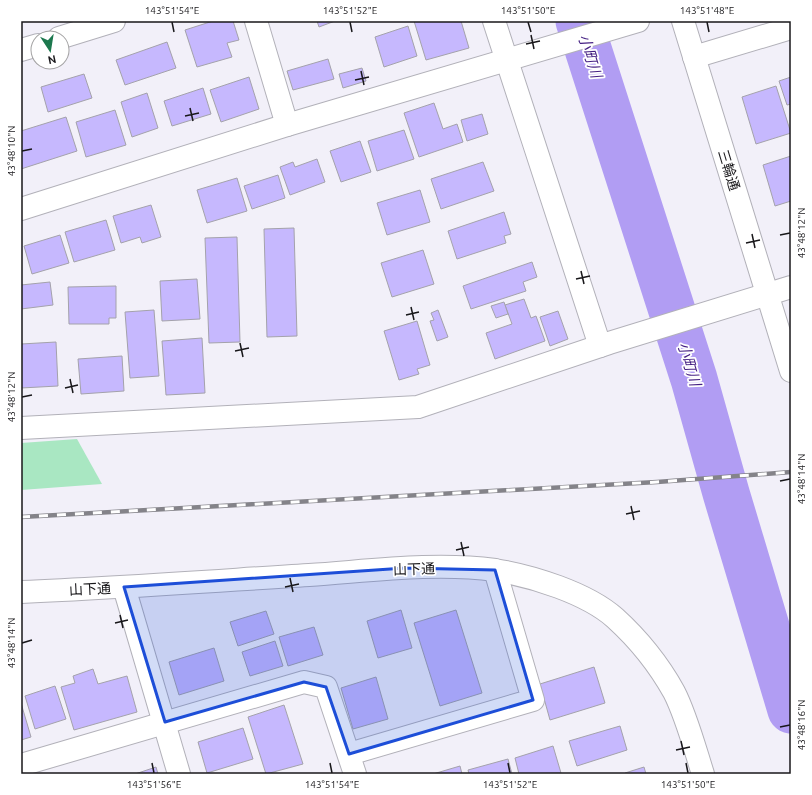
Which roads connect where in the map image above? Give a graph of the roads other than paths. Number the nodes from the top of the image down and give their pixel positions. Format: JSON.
{"nodes":[{"id":1,"x":114,"y":21,"type":"edge"},
{"id":2,"x":256,"y":21,"type":"edge"},
{"id":3,"x":494,"y":21,"type":"edge"},
{"id":4,"x":638,"y":21,"type":"edge"},
{"id":5,"x":683,"y":21,"type":"edge"},
{"id":6,"x":791,"y":28,"type":"edge"},
{"id":7,"x":70,"y":35,"type":"edge"},
{"id":8,"x":513,"y":58,"type":"junction"},
{"id":9,"x":694,"y":58,"type":"junction"},
{"id":10,"x":287,"y":125,"type":"junction"},
{"id":11,"x":21,"y":209,"type":"edge"},
{"id":12,"x":791,"y":287,"type":"edge"},
{"id":13,"x":767,"y":294,"type":"junction"},
{"id":14,"x":605,"y":345,"type":"junction"},
{"id":15,"x":791,"y":371,"type":"edge"},
{"id":16,"x":21,"y":428,"type":"edge"},
{"id":17,"x":495,"y":570,"type":"junction"},
{"id":18,"x":124,"y":587,"type":"junction"},
{"id":19,"x":21,"y":592,"type":"edge"},
{"id":20,"x":165,"y":722,"type":"junction"},
{"id":21,"x":352,"y":764,"type":"edge"},
{"id":22,"x":21,"y":765,"type":"edge"},
{"id":23,"x":179,"y":774,"type":"edge"},
{"id":24,"x":703,"y":774,"type":"edge"}],
"edges":[{"from":1,"to":7,"type":"street"},
{"from":2,"to":10,"type":"street"},
{"from":3,"to":8,"type":"street"},
{"from":4,"to":8,"type":"street"},
{"from":5,"to":9,"type":"street","name":"三輪通"},
{"from":6,"to":9,"type":"street"},
{"from":8,"to":10,"type":"street"},
{"from":8,"to":14,"type":"street"},
{"from":9,"to":13,"type":"street","name":"三輪通"},
{"from":10,"to":11,"type":"street"},
{"from":12,"to":13,"type":"street"},
{"from":13,"to":14,"type":"street"},
{"from":13,"to":15,"type":"street","name":"三輪通"},
{"from":14,"to":16,"type":"street"},
{"from":17,"to":18,"type":"street","name":"山下通"},
{"from":17,"to":21,"type":"street"},
{"from":17,"to":24,"type":"street","name":"山下通"},
{"from":18,"to":19,"type":"street","name":"山下通"},
{"from":18,"to":20,"type":"street"},
{"from":20,"to":21,"type":"street"},
{"from":20,"to":22,"type":"street"},
{"from":20,"to":23,"type":"street"}]}
